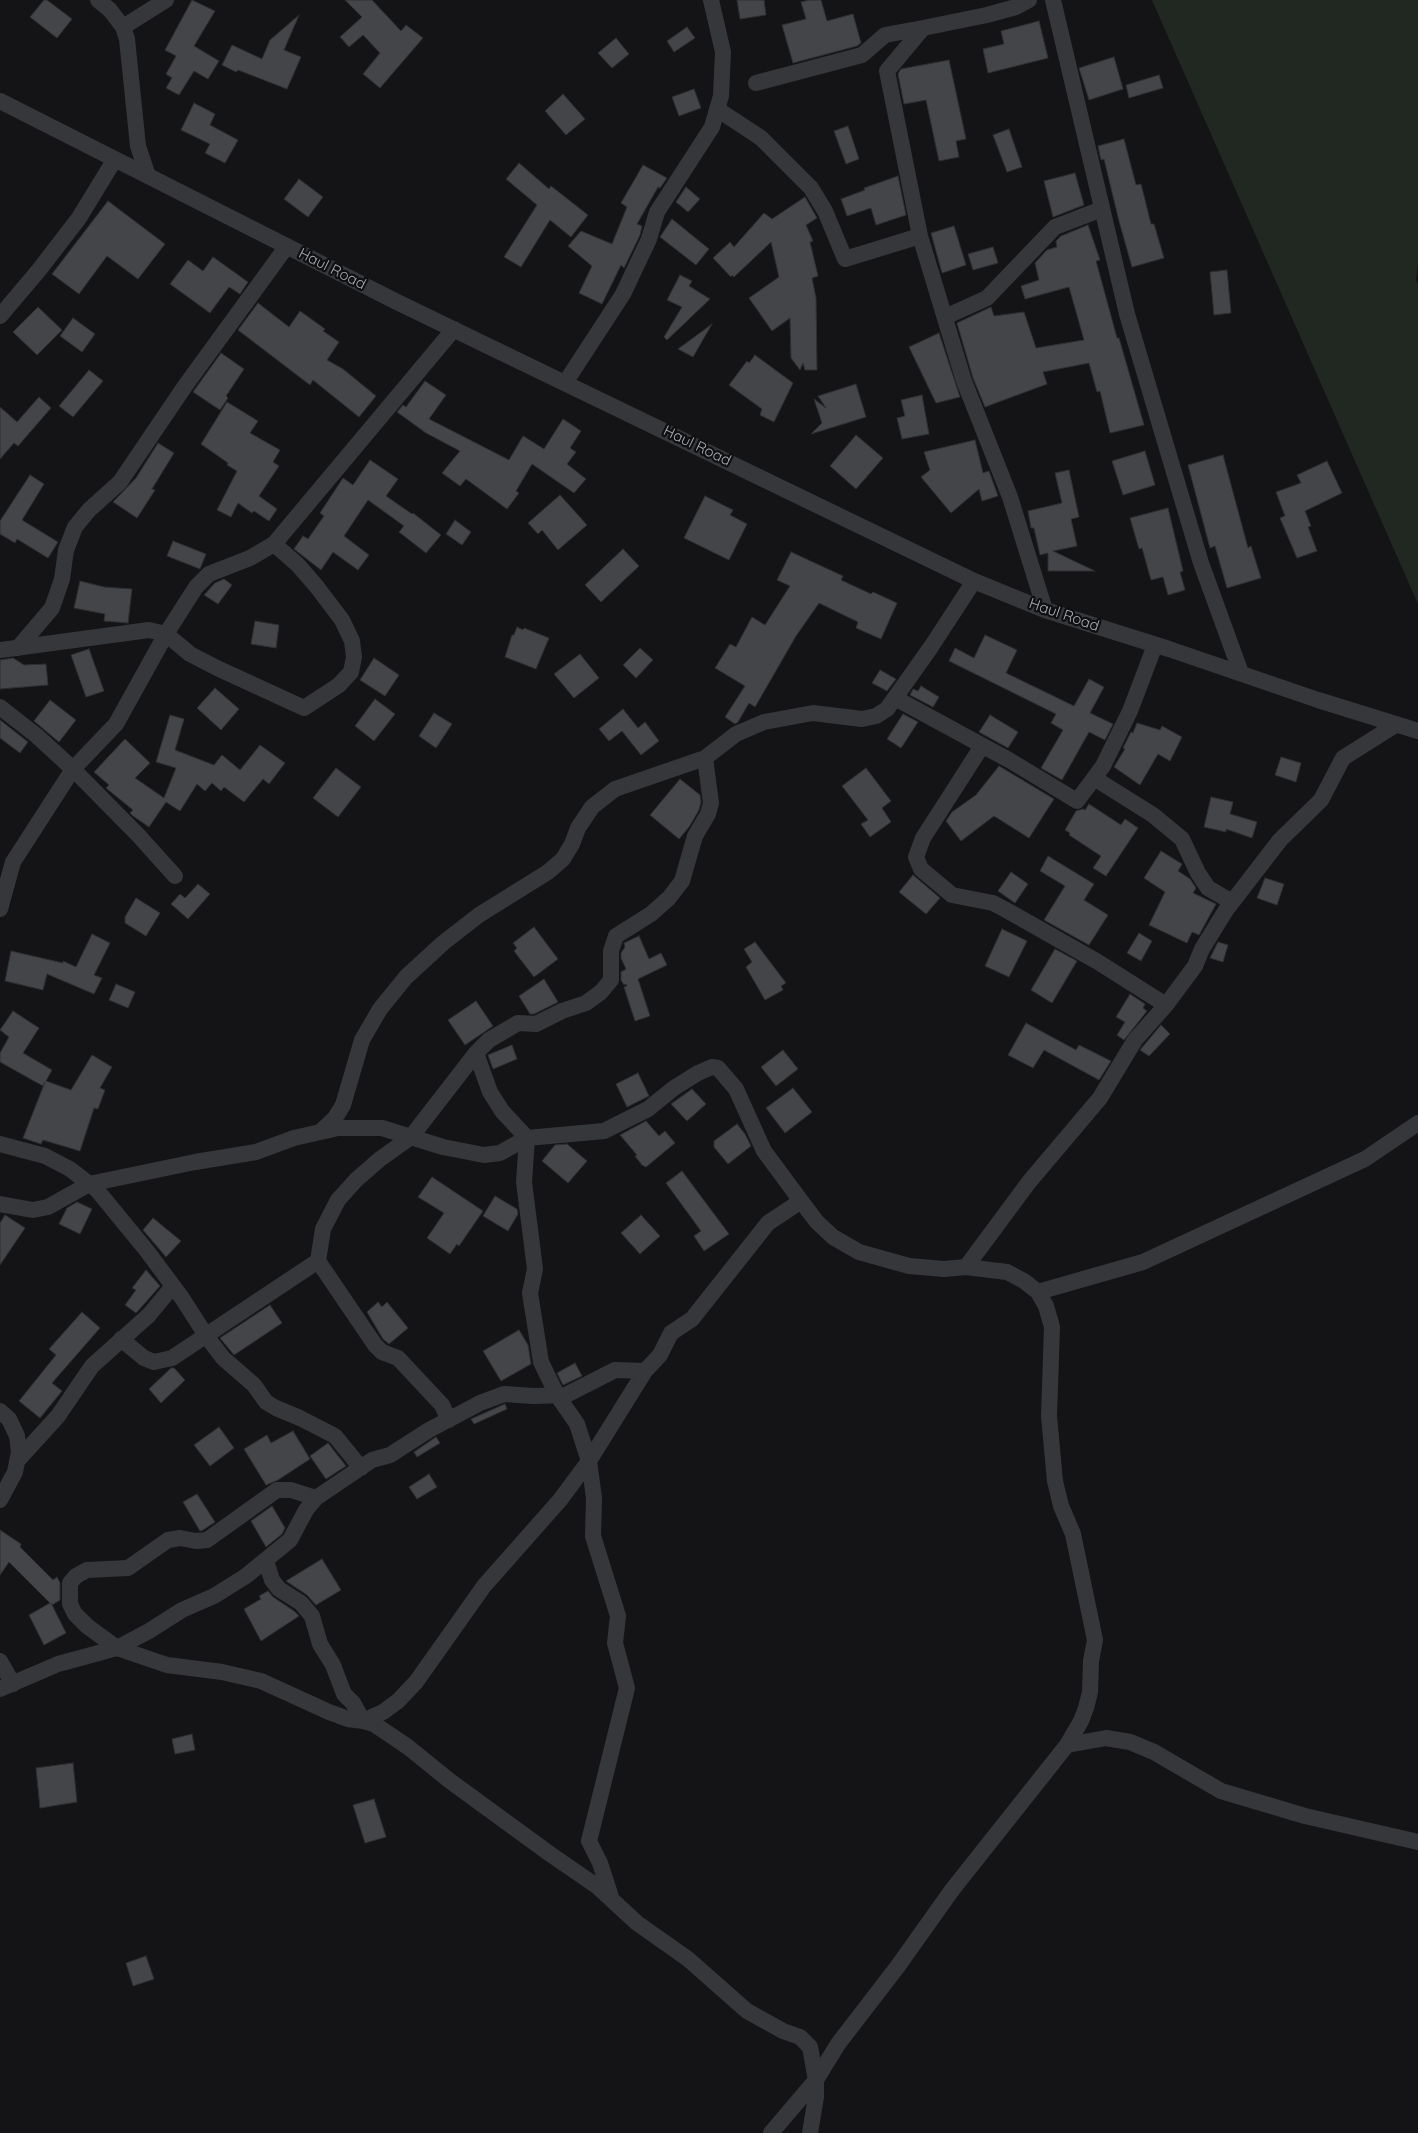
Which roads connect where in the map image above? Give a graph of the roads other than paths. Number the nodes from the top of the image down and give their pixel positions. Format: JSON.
{"nodes":[{"id":1,"x":98,"y":0,"type":"edge"},
{"id":2,"x":166,"y":0,"type":"edge"},
{"id":3,"x":712,"y":0,"type":"edge"},
{"id":4,"x":1029,"y":0,"type":"edge"},
{"id":5,"x":1052,"y":0,"type":"edge"},
{"id":6,"x":123,"y":27,"type":"junction"},
{"id":7,"x":923,"y":28,"type":"junction"},
{"id":8,"x":756,"y":83,"type":"dead end"},
{"id":9,"x":0,"y":101,"type":"edge"},
{"id":10,"x":717,"y":109,"type":"junction"},
{"id":11,"x":116,"y":159,"type":"junction"},
{"id":12,"x":148,"y":176,"type":"junction"},
{"id":13,"x":1102,"y":209,"type":"junction"},
{"id":14,"x":920,"y":236,"type":"junction"},
{"id":15,"x":287,"y":246,"type":"junction"},
{"id":16,"x":0,"y":316,"type":"edge"},
{"id":17,"x":945,"y":317,"type":"junction"},
{"id":18,"x":454,"y":329,"type":"junction"},
{"id":19,"x":565,"y":383,"type":"junction"},
{"id":20,"x":274,"y":544,"type":"junction"},
{"id":21,"x":974,"y":581,"type":"junction"},
{"id":22,"x":1045,"y":610,"type":"junction"},
{"id":23,"x":166,"y":634,"type":"junction"},
{"id":24,"x":1155,"y":644,"type":"junction"},
{"id":25,"x":18,"y":648,"type":"junction"},
{"id":26,"x":0,"y":650,"type":"edge"},
{"id":27,"x":1241,"y":673,"type":"junction"},
{"id":28,"x":895,"y":698,"type":"junction"},
{"id":29,"x":0,"y":707,"type":"edge"},
{"id":30,"x":1397,"y":724,"type":"junction"},
{"id":31,"x":1418,"y":731,"type":"edge"},
{"id":32,"x":982,"y":746,"type":"junction"},
{"id":33,"x":706,"y":758,"type":"junction"},
{"id":34,"x":73,"y":770,"type":"junction"},
{"id":35,"x":1094,"y":778,"type":"junction"},
{"id":36,"x":175,"y":876,"type":"dead end"},
{"id":37,"x":1232,"y":902,"type":"junction"},
{"id":38,"x":0,"y":909,"type":"edge"},
{"id":39,"x":1166,"y":1005,"type":"junction"},
{"id":40,"x":476,"y":1053,"type":"junction"},
{"id":41,"x":1418,"y":1123,"type":"edge"},
{"id":42,"x":320,"y":1132,"type":"junction"},
{"id":43,"x":411,"y":1137,"type":"junction"},
{"id":44,"x":527,"y":1138,"type":"junction"},
{"id":45,"x":0,"y":1144,"type":"edge"},
{"id":46,"x":89,"y":1184,"type":"junction"},
{"id":47,"x":800,"y":1201,"type":"junction"},
{"id":48,"x":0,"y":1204,"type":"edge"},
{"id":49,"x":318,"y":1261,"type":"junction"},
{"id":50,"x":966,"y":1267,"type":"junction"},
{"id":51,"x":174,"y":1286,"type":"junction"},
{"id":52,"x":1038,"y":1292,"type":"junction"},
{"id":53,"x":206,"y":1337,"type":"junction"},
{"id":54,"x":121,"y":1339,"type":"junction"},
{"id":55,"x":646,"y":1371,"type":"junction"},
{"id":56,"x":557,"y":1395,"type":"junction"},
{"id":57,"x":0,"y":1411,"type":"edge"},
{"id":58,"x":449,"y":1420,"type":"junction"},
{"id":59,"x":17,"y":1461,"type":"junction"},
{"id":60,"x":589,"y":1461,"type":"junction"},
{"id":61,"x":361,"y":1468,"type":"junction"},
{"id":62,"x":316,"y":1498,"type":"junction"},
{"id":63,"x":0,"y":1500,"type":"edge"},
{"id":64,"x":266,"y":1561,"type":"junction"},
{"id":65,"x":117,"y":1648,"type":"junction"},
{"id":66,"x":0,"y":1661,"type":"edge"},
{"id":67,"x":6,"y":1686,"type":"edge"},
{"id":68,"x":363,"y":1721,"type":"junction"},
{"id":69,"x":1067,"y":1746,"type":"junction"},
{"id":70,"x":1418,"y":1842,"type":"edge"},
{"id":71,"x":611,"y":1898,"type":"junction"},
{"id":72,"x":816,"y":2080,"type":"junction"},
{"id":73,"x":771,"y":2133,"type":"edge"},
{"id":74,"x":810,"y":2133,"type":"edge"}],
"edges":[{"from":1,"to":6,"type":"street"},
{"from":2,"to":6,"type":"street"},
{"from":3,"to":10,"type":"street"},
{"from":4,"to":7,"type":"street"},
{"from":5,"to":13,"type":"street"},
{"from":6,"to":12,"type":"street"},
{"from":7,"to":8,"type":"street"},
{"from":7,"to":14,"type":"street"},
{"from":9,"to":11,"type":"street","name":"Haul Road"},
{"from":10,"to":14,"type":"street"},
{"from":10,"to":19,"type":"street"},
{"from":11,"to":12,"type":"street","name":"Haul Road"},
{"from":11,"to":16,"type":"street"},
{"from":12,"to":15,"type":"street","name":"Haul Road"},
{"from":13,"to":17,"type":"street"},
{"from":13,"to":27,"type":"street"},
{"from":14,"to":17,"type":"street"},
{"from":15,"to":18,"type":"street","name":"Haul Road"},
{"from":15,"to":25,"type":"street"},
{"from":17,"to":22,"type":"street"},
{"from":18,"to":19,"type":"street","name":"Haul Road"},
{"from":18,"to":20,"type":"street"},
{"from":19,"to":21,"type":"street","name":"Haul Road"},
{"from":20,"to":23,"type":"street"},
{"from":20,"to":23,"type":"street"},
{"from":21,"to":22,"type":"street","name":"Haul Road"},
{"from":21,"to":28,"type":"street"},
{"from":22,"to":24,"type":"street","name":"Haul Road"},
{"from":23,"to":25,"type":"street"},
{"from":23,"to":34,"type":"street"},
{"from":24,"to":27,"type":"street","name":"Haul Road"},
{"from":24,"to":35,"type":"street"},
{"from":25,"to":26,"type":"street"},
{"from":27,"to":30,"type":"street","name":"Haul Road"},
{"from":28,"to":32,"type":"street"},
{"from":28,"to":33,"type":"street"},
{"from":29,"to":34,"type":"street"},
{"from":30,"to":31,"type":"street","name":"Haul Road"},
{"from":30,"to":37,"type":"street"},
{"from":32,"to":35,"type":"street"},
{"from":32,"to":39,"type":"street"},
{"from":33,"to":40,"type":"street"},
{"from":33,"to":42,"type":"street"},
{"from":34,"to":36,"type":"street"},
{"from":34,"to":38,"type":"street"},
{"from":35,"to":37,"type":"street"},
{"from":37,"to":39,"type":"street"},
{"from":39,"to":50,"type":"street"},
{"from":40,"to":43,"type":"street"},
{"from":40,"to":44,"type":"street"},
{"from":41,"to":52,"type":"street"},
{"from":42,"to":43,"type":"street"},
{"from":42,"to":46,"type":"street"},
{"from":43,"to":44,"type":"street"},
{"from":43,"to":49,"type":"street"},
{"from":44,"to":47,"type":"street"},
{"from":44,"to":56,"type":"street"},
{"from":45,"to":46,"type":"street"},
{"from":46,"to":48,"type":"street"},
{"from":46,"to":51,"type":"street"},
{"from":47,"to":50,"type":"street"},
{"from":47,"to":55,"type":"street"},
{"from":49,"to":53,"type":"street"},
{"from":49,"to":58,"type":"street"},
{"from":50,"to":52,"type":"street"},
{"from":51,"to":53,"type":"street"},
{"from":51,"to":54,"type":"street"},
{"from":52,"to":69,"type":"street"},
{"from":53,"to":54,"type":"street"},
{"from":53,"to":61,"type":"street"},
{"from":54,"to":59,"type":"street"},
{"from":55,"to":56,"type":"street"},
{"from":55,"to":60,"type":"street"},
{"from":56,"to":58,"type":"street"},
{"from":56,"to":60,"type":"street"},
{"from":57,"to":59,"type":"street"},
{"from":58,"to":61,"type":"street"},
{"from":59,"to":63,"type":"street"},
{"from":60,"to":68,"type":"street"},
{"from":60,"to":71,"type":"street"},
{"from":61,"to":62,"type":"street"},
{"from":62,"to":64,"type":"street"},
{"from":62,"to":65,"type":"street"},
{"from":64,"to":65,"type":"street"},
{"from":64,"to":68,"type":"street"},
{"from":65,"to":67,"type":"street"},
{"from":65,"to":68,"type":"street"},
{"from":66,"to":67,"type":"street"},
{"from":68,"to":71,"type":"street"},
{"from":69,"to":70,"type":"street"},
{"from":69,"to":72,"type":"street"},
{"from":71,"to":72,"type":"street"},
{"from":72,"to":73,"type":"street"},
{"from":72,"to":74,"type":"street"}]}
